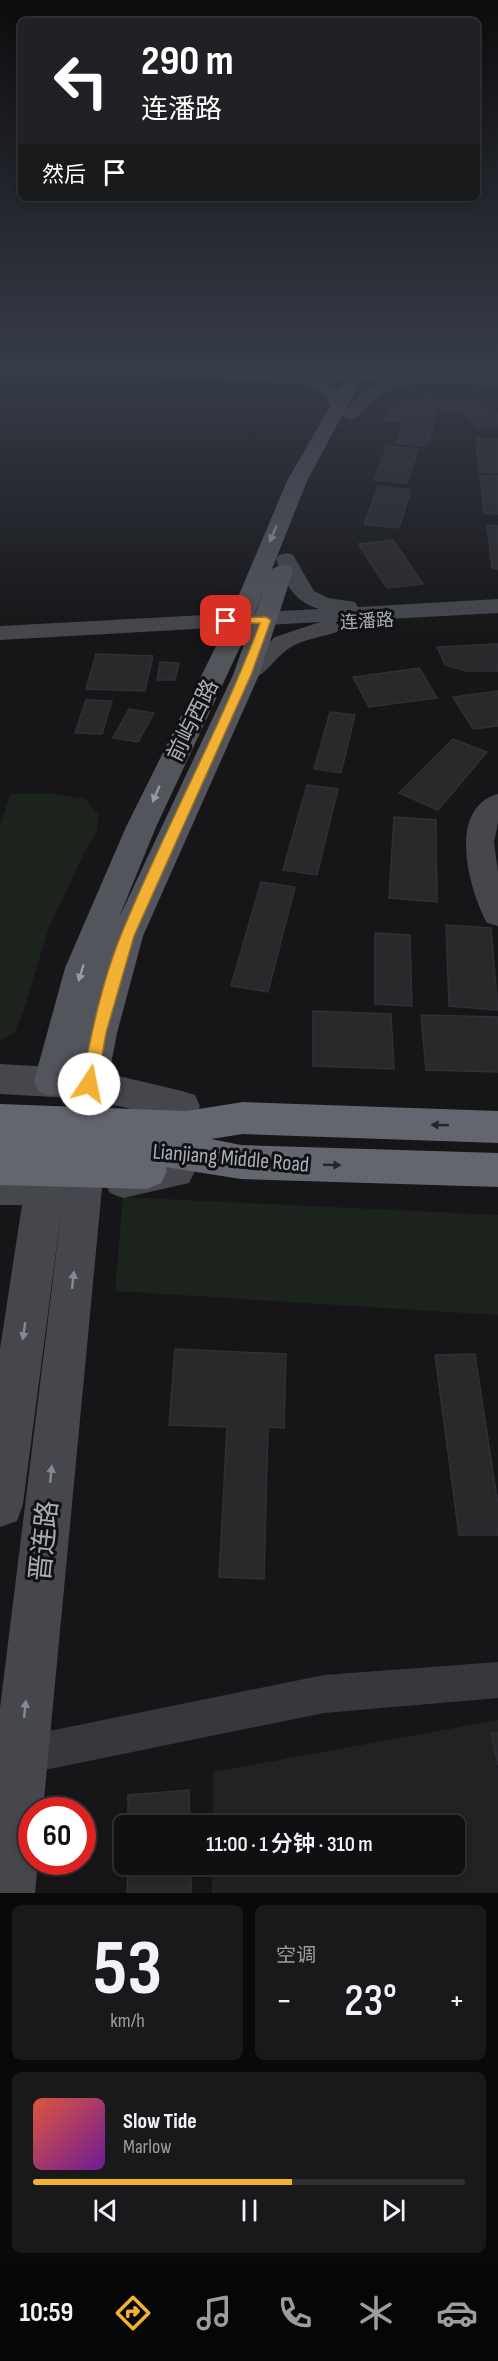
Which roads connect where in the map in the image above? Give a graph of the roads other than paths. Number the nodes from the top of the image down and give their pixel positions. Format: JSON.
{"nodes":[{"id":1,"x":314,"y":459,"type":"edge"},
{"id":2,"x":324,"y":459,"type":"edge"},
{"id":3,"x":286,"y":559,"type":"junction"},
{"id":4,"x":498,"y":606,"type":"edge"},
{"id":5,"x":423,"y":611,"type":"junction"},
{"id":6,"x":498,"y":614,"type":"edge"},
{"id":7,"x":347,"y":622,"type":"junction"},
{"id":8,"x":251,"y":624,"type":"junction"},
{"id":9,"x":0,"y":633,"type":"edge"},
{"id":10,"x":0,"y":640,"type":"edge"},
{"id":11,"x":246,"y":675,"type":"junction"},
{"id":12,"x":498,"y":803,"type":"edge"},
{"id":13,"x":498,"y":915,"type":"edge"},
{"id":14,"x":0,"y":1079,"type":"edge"},
{"id":15,"x":52,"y":1081,"type":"junction"},
{"id":16,"x":89,"y":1084,"type":"junction"},
{"id":17,"x":0,"y":1099,"type":"edge"},
{"id":18,"x":182,"y":1106,"type":"junction"},
{"id":19,"x":243,"y":1118,"type":"junction"},
{"id":20,"x":0,"y":1120,"type":"edge"},
{"id":21,"x":498,"y":1127,"type":"edge"},
{"id":22,"x":46,"y":1134,"type":"junction"},
{"id":23,"x":0,"y":1145,"type":"edge"},
{"id":24,"x":241,"y":1162,"type":"junction"},
{"id":25,"x":0,"y":1168,"type":"edge"},
{"id":26,"x":498,"y":1170,"type":"edge"},
{"id":27,"x":69,"y":1183,"type":"junction"},
{"id":28,"x":0,"y":1188,"type":"edge"},
{"id":29,"x":0,"y":1504,"type":"edge"},
{"id":30,"x":498,"y":1680,"type":"edge"},
{"id":31,"x":19,"y":1756,"type":"junction"},
{"id":32,"x":6,"y":1893,"type":"edge"}],
"edges":[{"from":1,"to":8,"type":"main road","name":"前屿西路","one_way":true},
{"from":2,"to":3,"type":"main road","name":"前屿西路"},
{"from":3,"to":5,"type":"main road"},
{"from":3,"to":8,"type":"main road","name":"前屿西路"},
{"from":4,"to":5,"type":"main road","name":"连潘路"},
{"from":5,"to":8,"type":"main road","name":"连潘路"},
{"from":6,"to":7,"type":"main road","name":"连潘路"},
{"from":7,"to":8,"type":"main road","name":"连潘路"},
{"from":7,"to":11,"type":"main road"},
{"from":8,"to":9,"type":"main road"},
{"from":8,"to":10,"type":"main road"},
{"from":8,"to":11,"type":"main road","name":"前屿西路"},
{"from":8,"to":15,"type":"main road","name":"前屿西路","one_way":true},
{"from":11,"to":16,"type":"main road","name":"前屿西路"},
{"from":12,"to":13,"type":"main road"},
{"from":14,"to":15,"type":"main road"},
{"from":15,"to":16,"type":"main road"},
{"from":16,"to":18,"type":"main road"},
{"from":17,"to":18,"type":"highway"},
{"from":18,"to":19,"type":"highway"},
{"from":21,"to":19,"type":"highway","name":"Lianjiang Middle Road","one_way":true},
{"from":19,"to":22,"type":"highway","name":"Lianjiang Middle Road"},
{"from":20,"to":22,"type":"highway","name":"Lianjiang Middle Road"},
{"from":22,"to":23,"type":"highway","name":"Lianjiang Middle Road"},
{"from":22,"to":24,"type":"highway","name":"Lianjiang Middle Road"},
{"from":24,"to":26,"type":"highway","name":"Lianjiang Middle Road","one_way":true},
{"from":24,"to":27,"type":"highway"},
{"from":25,"to":27,"type":"highway"},
{"from":27,"to":28,"type":"main road"},
{"from":27,"to":29,"type":"main road","name":"晋连路","one_way":true},
{"from":31,"to":27,"type":"main road","name":"晋连路","one_way":true},
{"from":30,"to":31,"type":"street"},
{"from":31,"to":32,"type":"main road","name":"晋连路"}]}
